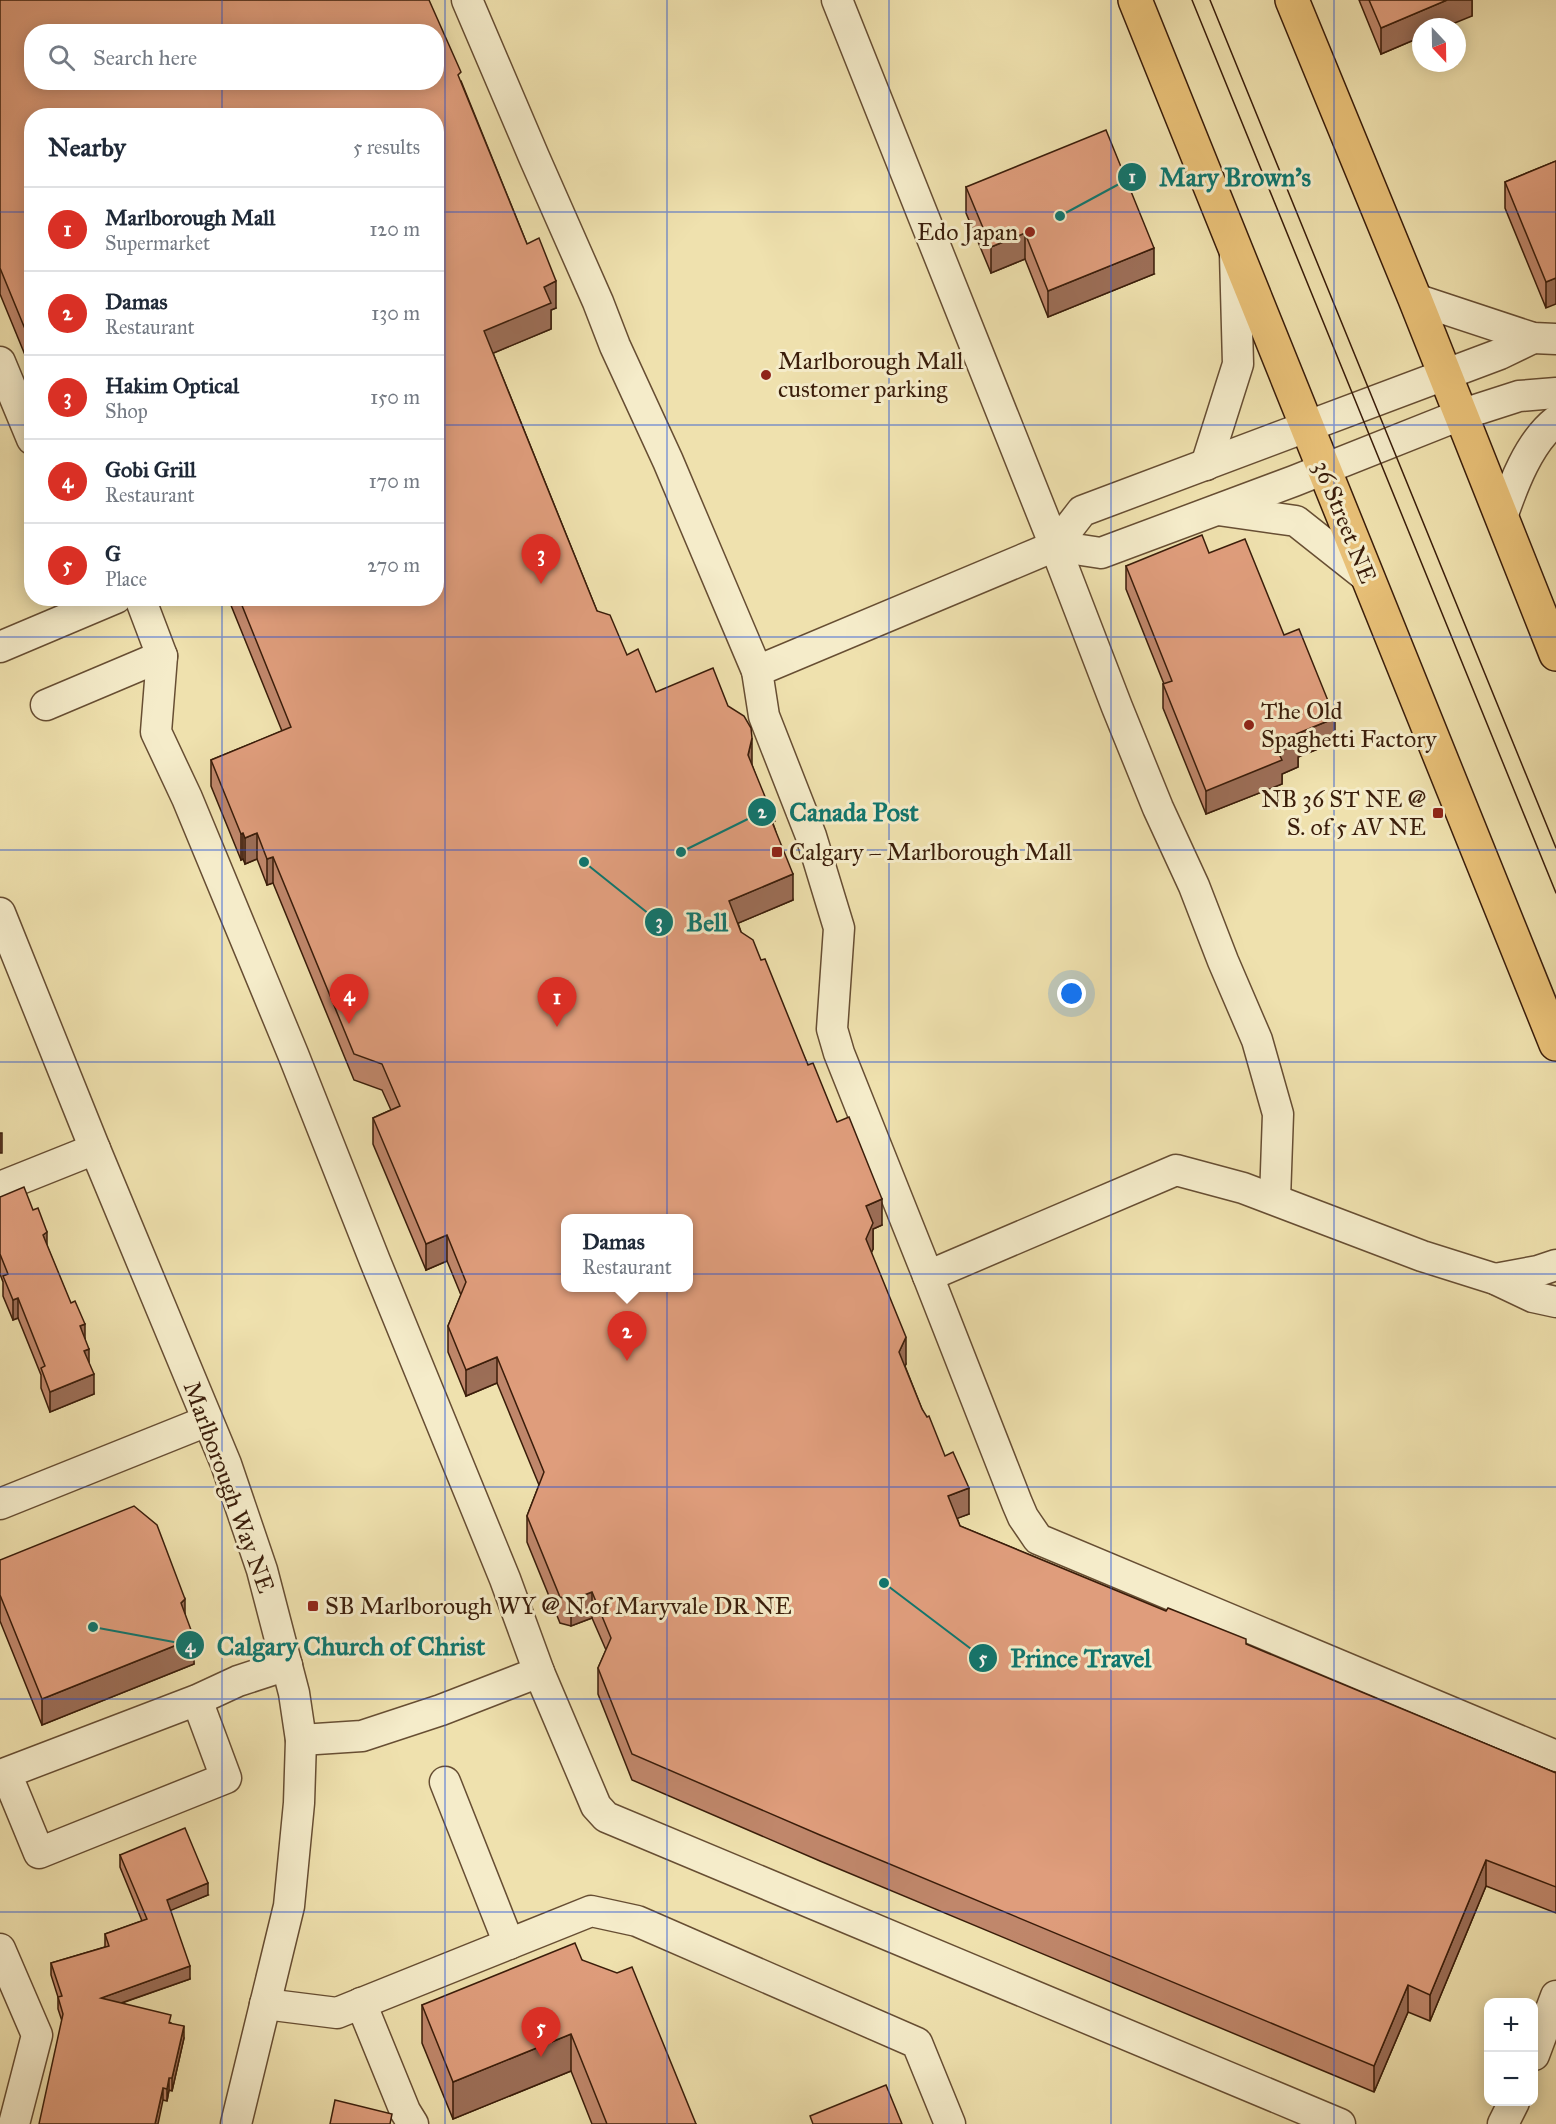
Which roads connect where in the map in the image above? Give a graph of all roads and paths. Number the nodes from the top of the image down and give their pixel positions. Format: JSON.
{"nodes":[{"id":1,"x":467,"y":0,"type":"edge"},
{"id":2,"x":837,"y":0,"type":"edge"},
{"id":3,"x":1135,"y":0,"type":"edge"},
{"id":4,"x":1292,"y":0,"type":"edge"},
{"id":5,"x":1235,"y":249,"type":"junction"},
{"id":6,"x":1415,"y":299,"type":"junction"},
{"id":7,"x":1544,"y":338,"type":"edge"},
{"id":8,"x":0,"y":362,"type":"edge"},
{"id":9,"x":1443,"y":374,"type":"junction"},
{"id":10,"x":1556,"y":393,"type":"edge"},
{"id":11,"x":1460,"y":415,"type":"junction"},
{"id":12,"x":24,"y":420,"type":"edge"},
{"id":13,"x":1556,"y":421,"type":"edge"},
{"id":14,"x":1306,"y":426,"type":"junction"},
{"id":15,"x":1206,"y":465,"type":"junction"},
{"id":16,"x":1323,"y":469,"type":"junction"},
{"id":17,"x":1215,"y":510,"type":"junction"},
{"id":18,"x":1502,"y":517,"type":"junction"},
{"id":19,"x":1055,"y":546,"type":"junction"},
{"id":20,"x":1368,"y":578,"type":"junction"},
{"id":21,"x":97,"y":606,"type":"edge"},
{"id":22,"x":143,"y":606,"type":"edge"},
{"id":23,"x":0,"y":647,"type":"edge"},
{"id":24,"x":1556,"y":654,"type":"edge"},
{"id":25,"x":162,"y":656,"type":"junction"},
{"id":26,"x":757,"y":671,"type":"junction"},
{"id":27,"x":46,"y":705,"type":"dead end"},
{"id":28,"x":0,"y":913,"type":"edge"},
{"id":29,"x":1556,"y":1044,"type":"edge"},
{"id":30,"x":95,"y":1149,"type":"junction"},
{"id":31,"x":0,"y":1187,"type":"edge"},
{"id":32,"x":1275,"y":1199,"type":"junction"},
{"id":33,"x":1556,"y":1265,"type":"edge"},
{"id":34,"x":928,"y":1276,"type":"junction"},
{"id":35,"x":1495,"y":1280,"type":"junction"},
{"id":36,"x":1556,"y":1302,"type":"edge"},
{"id":37,"x":207,"y":1421,"type":"junction"},
{"id":38,"x":0,"y":1504,"type":"edge"},
{"id":39,"x":287,"y":1665,"type":"junction"},
{"id":40,"x":539,"y":1672,"type":"junction"},
{"id":41,"x":197,"y":1700,"type":"junction"},
{"id":42,"x":301,"y":1740,"type":"junction"},
{"id":43,"x":1556,"y":1756,"type":"edge"},
{"id":44,"x":3,"y":1765,"type":"edge"},
{"id":45,"x":445,"y":1782,"type":"dead end"},
{"id":46,"x":509,"y":1944,"type":"junction"},
{"id":47,"x":0,"y":1949,"type":"edge"},
{"id":48,"x":1556,"y":1996,"type":"edge"},
{"id":49,"x":361,"y":2003,"type":"junction"},
{"id":50,"x":265,"y":2004,"type":"junction"},
{"id":51,"x":1534,"y":2052,"type":"edge"},
{"id":52,"x":1512,"y":2106,"type":"edge"},
{"id":53,"x":14,"y":2124,"type":"edge"},
{"id":54,"x":236,"y":2124,"type":"edge"},
{"id":55,"x":413,"y":2124,"type":"edge"},
{"id":56,"x":950,"y":2124,"type":"edge"},
{"id":57,"x":1340,"y":2124,"type":"edge"},
{"id":58,"x":1503,"y":2124,"type":"edge"}],
"edges":[{"from":1,"to":26,"type":"street"},
{"from":2,"to":19,"type":"street"},
{"from":3,"to":5,"type":"main road","name":"36 Street NE"},
{"from":4,"to":6,"type":"main road"},
{"from":5,"to":14,"type":"main road","name":"36 Street NE"},
{"from":5,"to":15,"type":"street"},
{"from":6,"to":7,"type":"street"},
{"from":6,"to":9,"type":"main road"},
{"from":7,"to":9,"type":"street"},
{"from":8,"to":12,"type":"street"},
{"from":9,"to":11,"type":"main road"},
{"from":9,"to":14,"type":"street"},
{"from":10,"to":11,"type":"street"},
{"from":11,"to":16,"type":"street"},
{"from":11,"to":18,"type":"main road"},
{"from":13,"to":18,"type":"street"},
{"from":14,"to":15,"type":"street"},
{"from":14,"to":16,"type":"main road","name":"36 Street NE"},
{"from":15,"to":19,"type":"street"},
{"from":16,"to":17,"type":"street"},
{"from":16,"to":20,"type":"main road","name":"36 Street NE"},
{"from":17,"to":19,"type":"street"},
{"from":17,"to":20,"type":"street"},
{"from":18,"to":24,"type":"main road"},
{"from":19,"to":26,"type":"street"},
{"from":19,"to":32,"type":"street"},
{"from":20,"to":29,"type":"main road","name":"36 Street NE"},
{"from":21,"to":23,"type":"street"},
{"from":22,"to":25,"type":"street"},
{"from":25,"to":27,"type":"street"},
{"from":25,"to":40,"type":"street"},
{"from":26,"to":34,"type":"street"},
{"from":28,"to":30,"type":"street","name":"Marlborough Way NE"},
{"from":30,"to":31,"type":"street"},
{"from":30,"to":37,"type":"street","name":"Marlborough Way NE"},
{"from":32,"to":34,"type":"street"},
{"from":32,"to":35,"type":"street"},
{"from":33,"to":35,"type":"street"},
{"from":34,"to":43,"type":"street"},
{"from":35,"to":36,"type":"street"},
{"from":37,"to":38,"type":"street"},
{"from":37,"to":39,"type":"street","name":"Marlborough Way NE"},
{"from":39,"to":41,"type":"street"},
{"from":39,"to":42,"type":"street","name":"Marlborough Way NE"},
{"from":40,"to":42,"type":"street"},
{"from":40,"to":57,"type":"street"},
{"from":41,"to":44,"type":"street"},
{"from":41,"to":44,"type":"street"},
{"from":42,"to":50,"type":"street","name":"Marlborough Way NE"},
{"from":45,"to":46,"type":"street"},
{"from":46,"to":49,"type":"street"},
{"from":46,"to":56,"type":"street"},
{"from":47,"to":53,"type":"street"},
{"from":48,"to":51,"type":"street"},
{"from":49,"to":50,"type":"street"},
{"from":49,"to":55,"type":"street"},
{"from":50,"to":54,"type":"street","name":"Marlborough Way NE"},
{"from":52,"to":58,"type":"street"}]}
